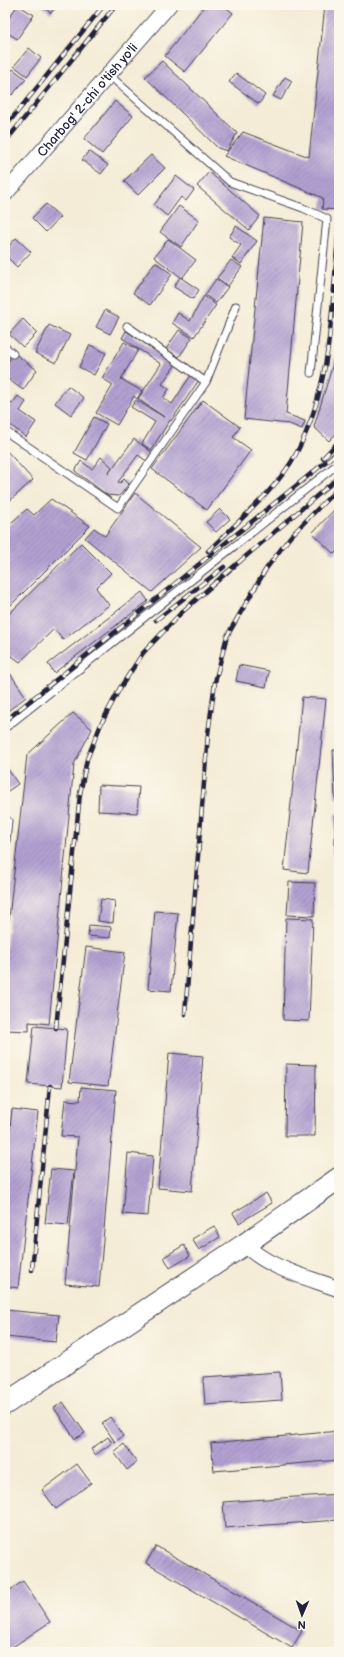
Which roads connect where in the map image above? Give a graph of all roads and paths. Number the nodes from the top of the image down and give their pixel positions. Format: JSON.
{"nodes":[{"id":1,"x":169,"y":5,"type":"edge"},
{"id":2,"x":109,"y":75,"type":"junction"},
{"id":3,"x":5,"y":194,"type":"edge"},
{"id":4,"x":236,"y":306,"type":"dead end"},
{"id":5,"x":127,"y":326,"type":"dead end"},
{"id":6,"x":5,"y":346,"type":"edge"},
{"id":7,"x":13,"y":354,"type":"dead end"},
{"id":8,"x":310,"y":373,"type":"dead end"},
{"id":9,"x":206,"y":382,"type":"junction"},
{"id":10,"x":5,"y":431,"type":"edge"},
{"id":11,"x":339,"y":463,"type":"edge"},
{"id":12,"x":5,"y":728,"type":"edge"},
{"id":13,"x":8,"y":821,"type":"dead end"},
{"id":14,"x":5,"y":851,"type":"edge"},
{"id":15,"x":339,"y":1178,"type":"edge"},
{"id":16,"x":245,"y":1244,"type":"junction"},
{"id":17,"x":339,"y":1289,"type":"edge"},
{"id":18,"x":5,"y":1404,"type":"edge"}],
"edges":[{"from":1,"to":2,"type":"street","name":"Charbog' 2-chi o'tish yo'li"},
{"from":2,"to":3,"type":"street","name":"Charbog' 2-chi o'tish yo'li"},
{"from":2,"to":8,"type":"lane"},
{"from":4,"to":9,"type":"lane"},
{"from":5,"to":9,"type":"lane"},
{"from":6,"to":7,"type":"lane"},
{"from":9,"to":10,"type":"lane"},
{"from":11,"to":12,"type":"lane"},
{"from":13,"to":14,"type":"lane"},
{"from":15,"to":16,"type":"street"},
{"from":16,"to":17,"type":"street"},
{"from":16,"to":18,"type":"street"}]}
